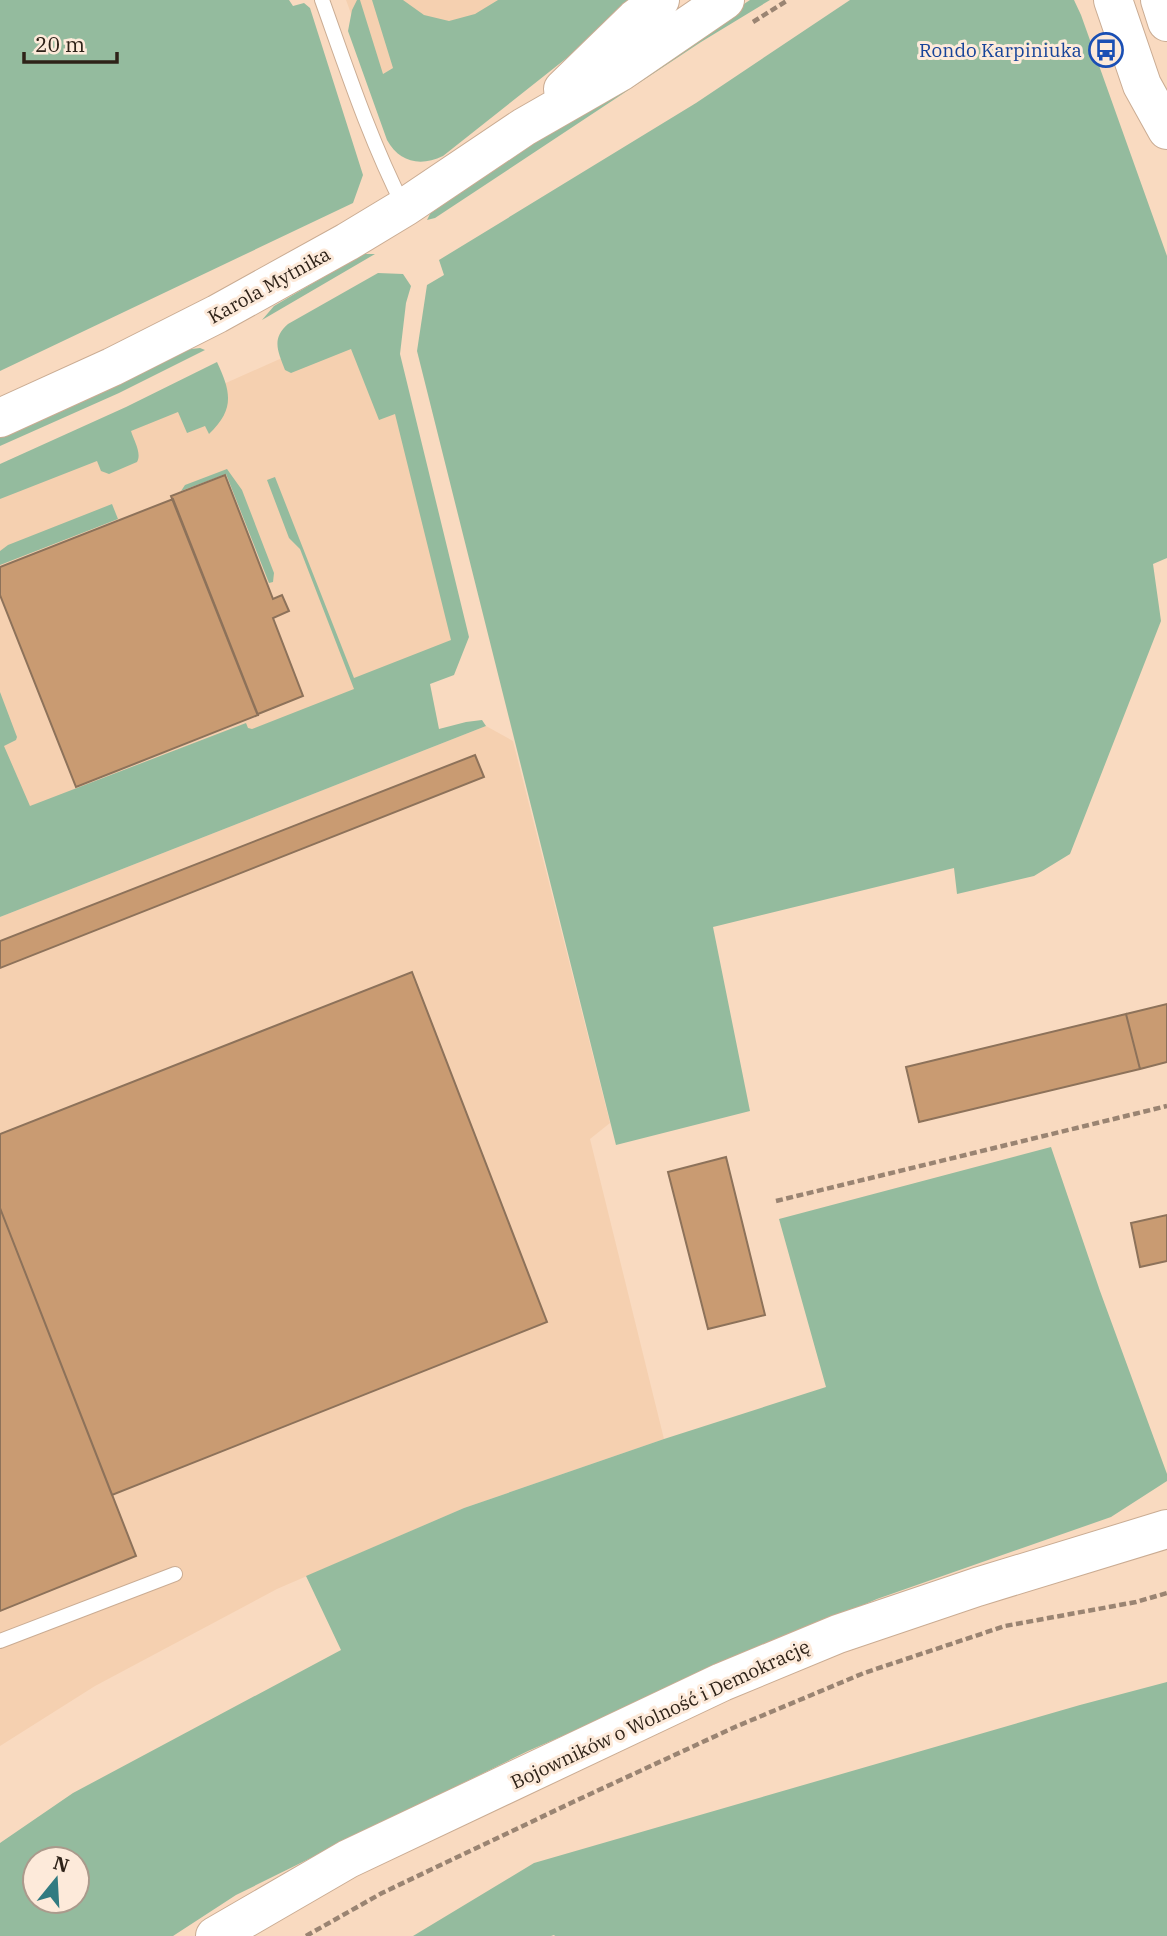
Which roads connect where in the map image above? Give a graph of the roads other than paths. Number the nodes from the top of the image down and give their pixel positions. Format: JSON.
{"nodes":[{"id":1,"x":322,"y":0,"type":"edge"},
{"id":2,"x":660,"y":0,"type":"edge"},
{"id":3,"x":725,"y":0,"type":"edge"},
{"id":4,"x":1113,"y":0,"type":"edge"},
{"id":5,"x":1160,"y":0,"type":"edge"},
{"id":6,"x":1167,"y":22,"type":"edge"},
{"id":7,"x":524,"y":127,"type":"junction"},
{"id":8,"x":1167,"y":130,"type":"edge"},
{"id":9,"x":405,"y":207,"type":"junction"},
{"id":10,"x":0,"y":418,"type":"edge"},
{"id":11,"x":1167,"y":1529,"type":"edge"},
{"id":12,"x":175,"y":1574,"type":"dead end"},
{"id":13,"x":0,"y":1641,"type":"edge"},
{"id":14,"x":215,"y":1936,"type":"edge"}],
"edges":[{"from":1,"to":9,"type":"lane"},
{"from":2,"to":7,"type":"main road","name":"Karola Mytnika"},
{"from":3,"to":7,"type":"main road","name":"Karola Mytnika"},
{"from":4,"to":8,"type":"main road"},
{"from":5,"to":6,"type":"main road"},
{"from":7,"to":9,"type":"main road","name":"Karola Mytnika"},
{"from":9,"to":10,"type":"main road","name":"Karola Mytnika"},
{"from":11,"to":14,"type":"main road","name":"Bojowników o Wolność i Demokrację"},
{"from":12,"to":13,"type":"lane"}]}
